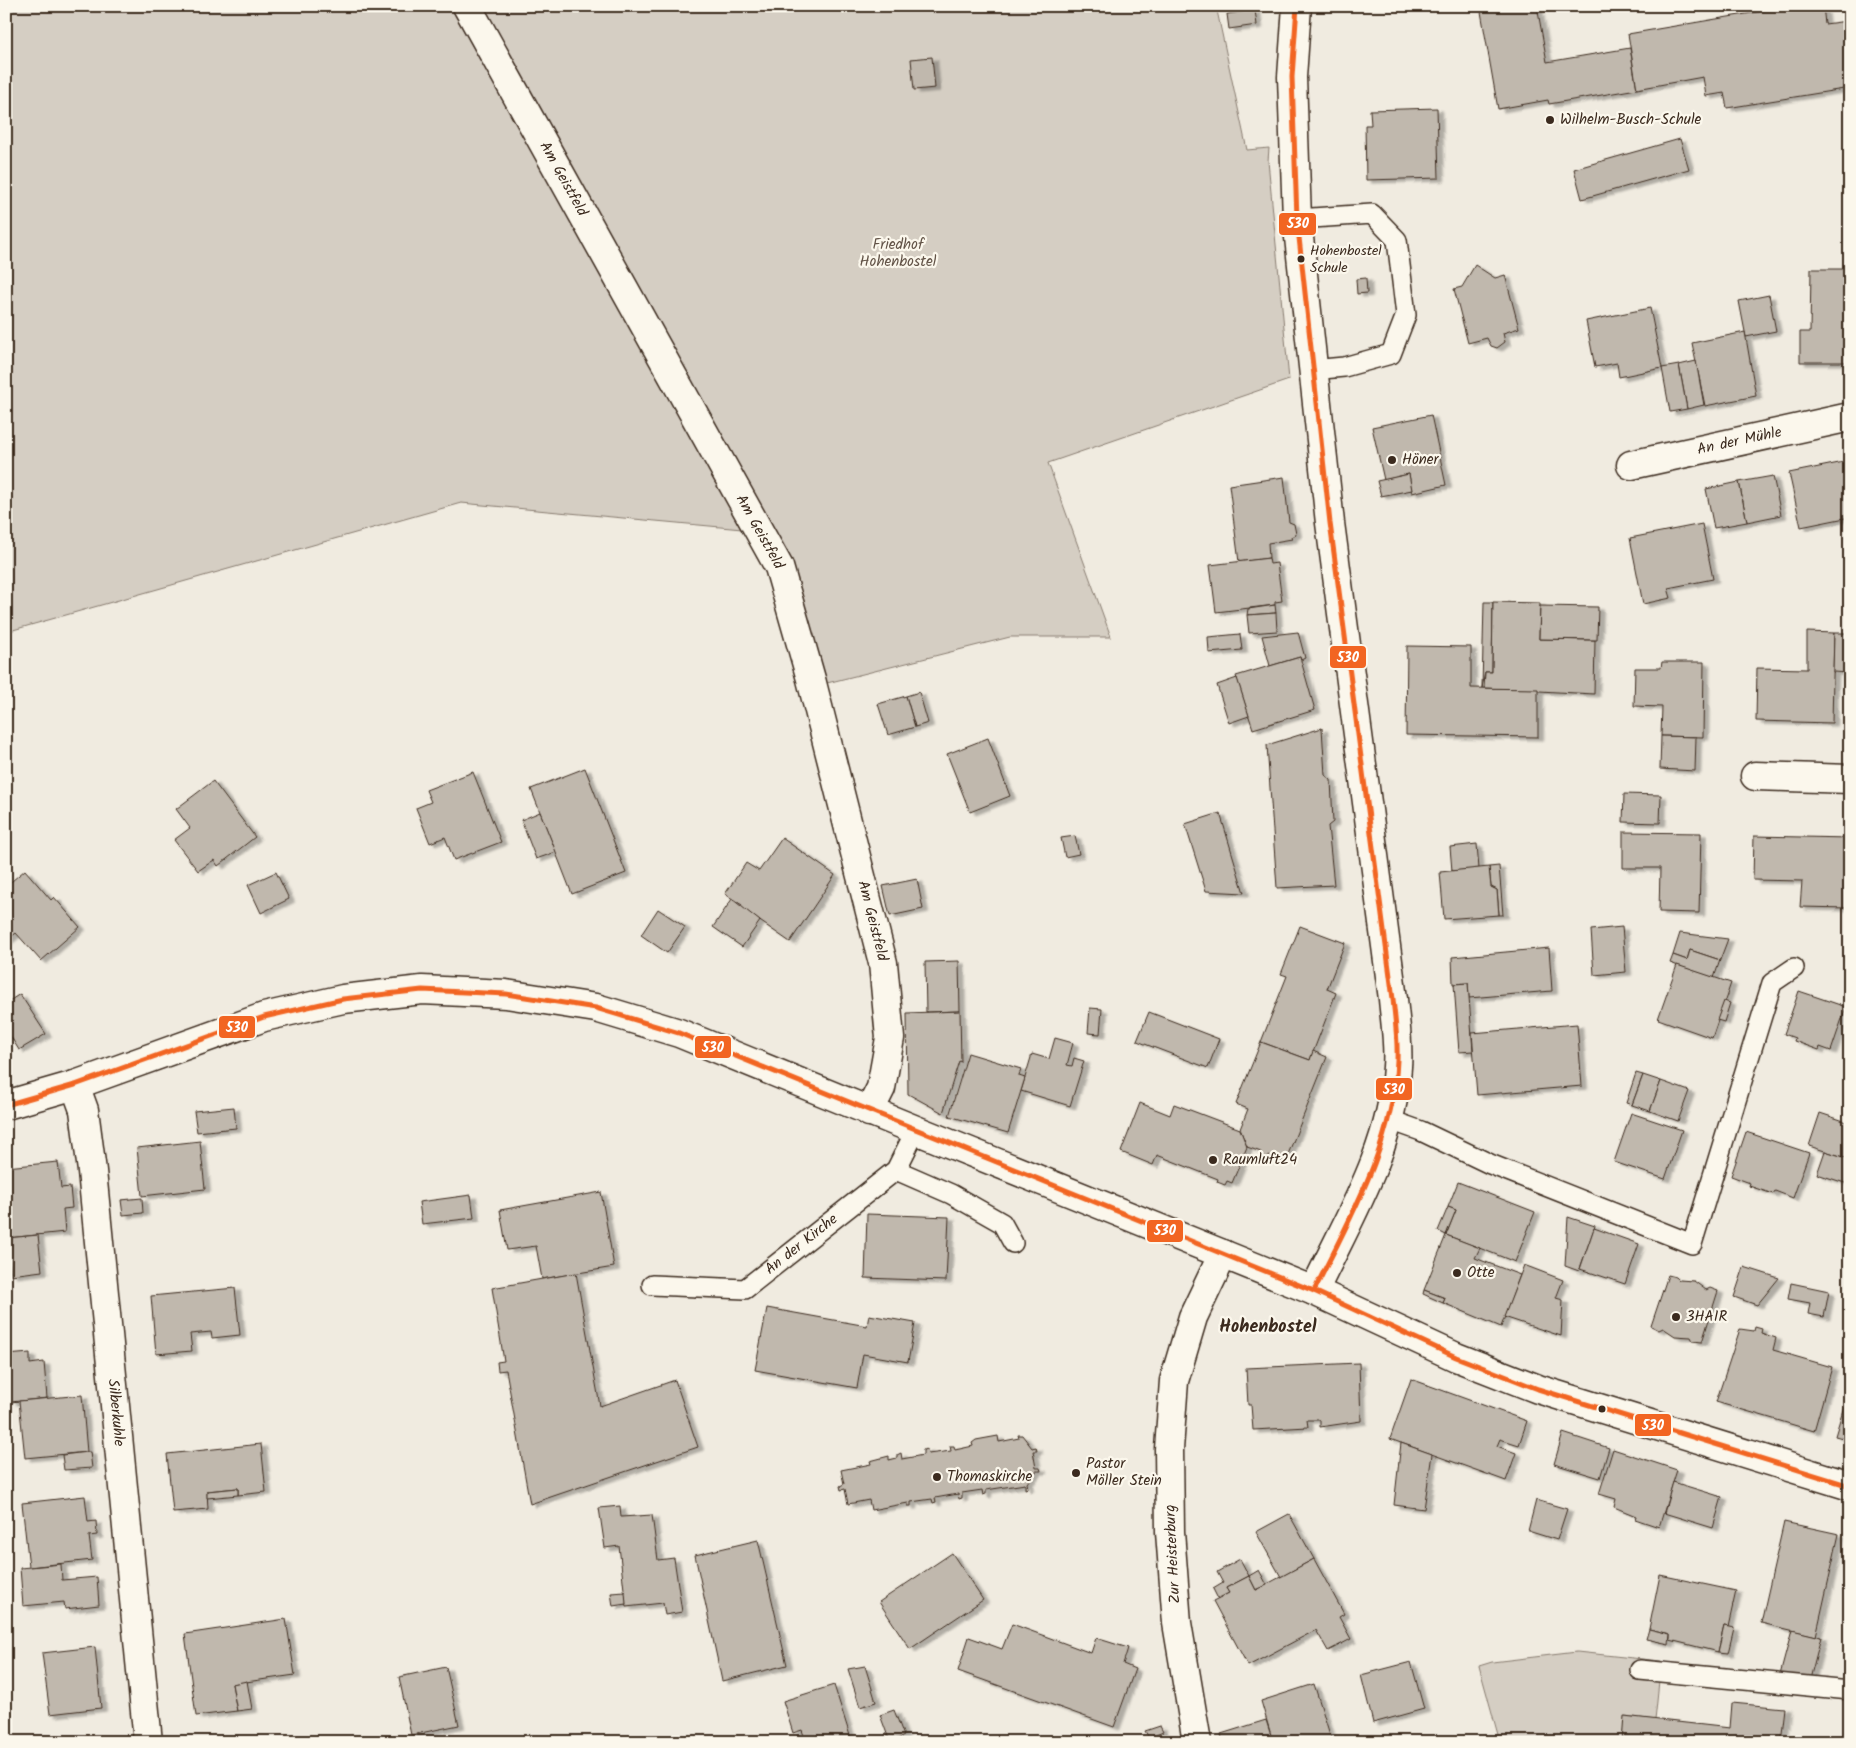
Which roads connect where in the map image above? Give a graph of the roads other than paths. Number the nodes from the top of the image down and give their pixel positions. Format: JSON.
{"nodes":[{"id":1,"x":467,"y":6,"type":"edge"},
{"id":2,"x":1298,"y":6,"type":"edge"},
{"id":3,"x":1298,"y":218,"type":"junction"},
{"id":4,"x":1312,"y":370,"type":"junction"},
{"id":5,"x":1850,"y":417,"type":"edge"},
{"id":6,"x":1631,"y":465,"type":"dead end"},
{"id":7,"x":1755,"y":776,"type":"dead end"},
{"id":8,"x":1850,"y":779,"type":"edge"},
{"id":9,"x":1794,"y":968,"type":"dead end"},
{"id":10,"x":75,"y":1085,"type":"junction"},
{"id":11,"x":6,"y":1105,"type":"edge"},
{"id":12,"x":869,"y":1112,"type":"junction"},
{"id":13,"x":1390,"y":1120,"type":"junction"},
{"id":14,"x":916,"y":1130,"type":"junction"},
{"id":15,"x":896,"y":1170,"type":"junction"},
{"id":16,"x":1012,"y":1243,"type":"dead end"},
{"id":17,"x":1223,"y":1254,"type":"junction"},
{"id":18,"x":652,"y":1285,"type":"dead end"},
{"id":19,"x":1314,"y":1291,"type":"junction"},
{"id":20,"x":1850,"y":1486,"type":"edge"},
{"id":21,"x":1640,"y":1670,"type":"dead end"},
{"id":22,"x":1850,"y":1690,"type":"edge"},
{"id":23,"x":148,"y":1742,"type":"edge"},
{"id":24,"x":1197,"y":1742,"type":"edge"}],
"edges":[{"from":1,"to":12,"type":"street","name":"Am Geistfeld"},
{"from":2,"to":3,"type":"street"},
{"from":3,"to":4,"type":"street"},
{"from":3,"to":4,"type":"lane"},
{"from":4,"to":13,"type":"street"},
{"from":5,"to":6,"type":"street","name":"An der Mühle"},
{"from":7,"to":8,"type":"street"},
{"from":9,"to":13,"type":"lane"},
{"from":10,"to":11,"type":"street"},
{"from":10,"to":12,"type":"street"},
{"from":10,"to":23,"type":"street","name":"Silberkuhle"},
{"from":12,"to":14,"type":"street"},
{"from":13,"to":19,"type":"street"},
{"from":14,"to":15,"type":"lane","name":"An der Kirche"},
{"from":14,"to":17,"type":"street"},
{"from":15,"to":16,"type":"lane"},
{"from":15,"to":18,"type":"lane","name":"An der Kirche"},
{"from":17,"to":19,"type":"street"},
{"from":17,"to":24,"type":"street","name":"Zur Heisterburg"},
{"from":19,"to":20,"type":"street"},
{"from":21,"to":22,"type":"lane"}]}
